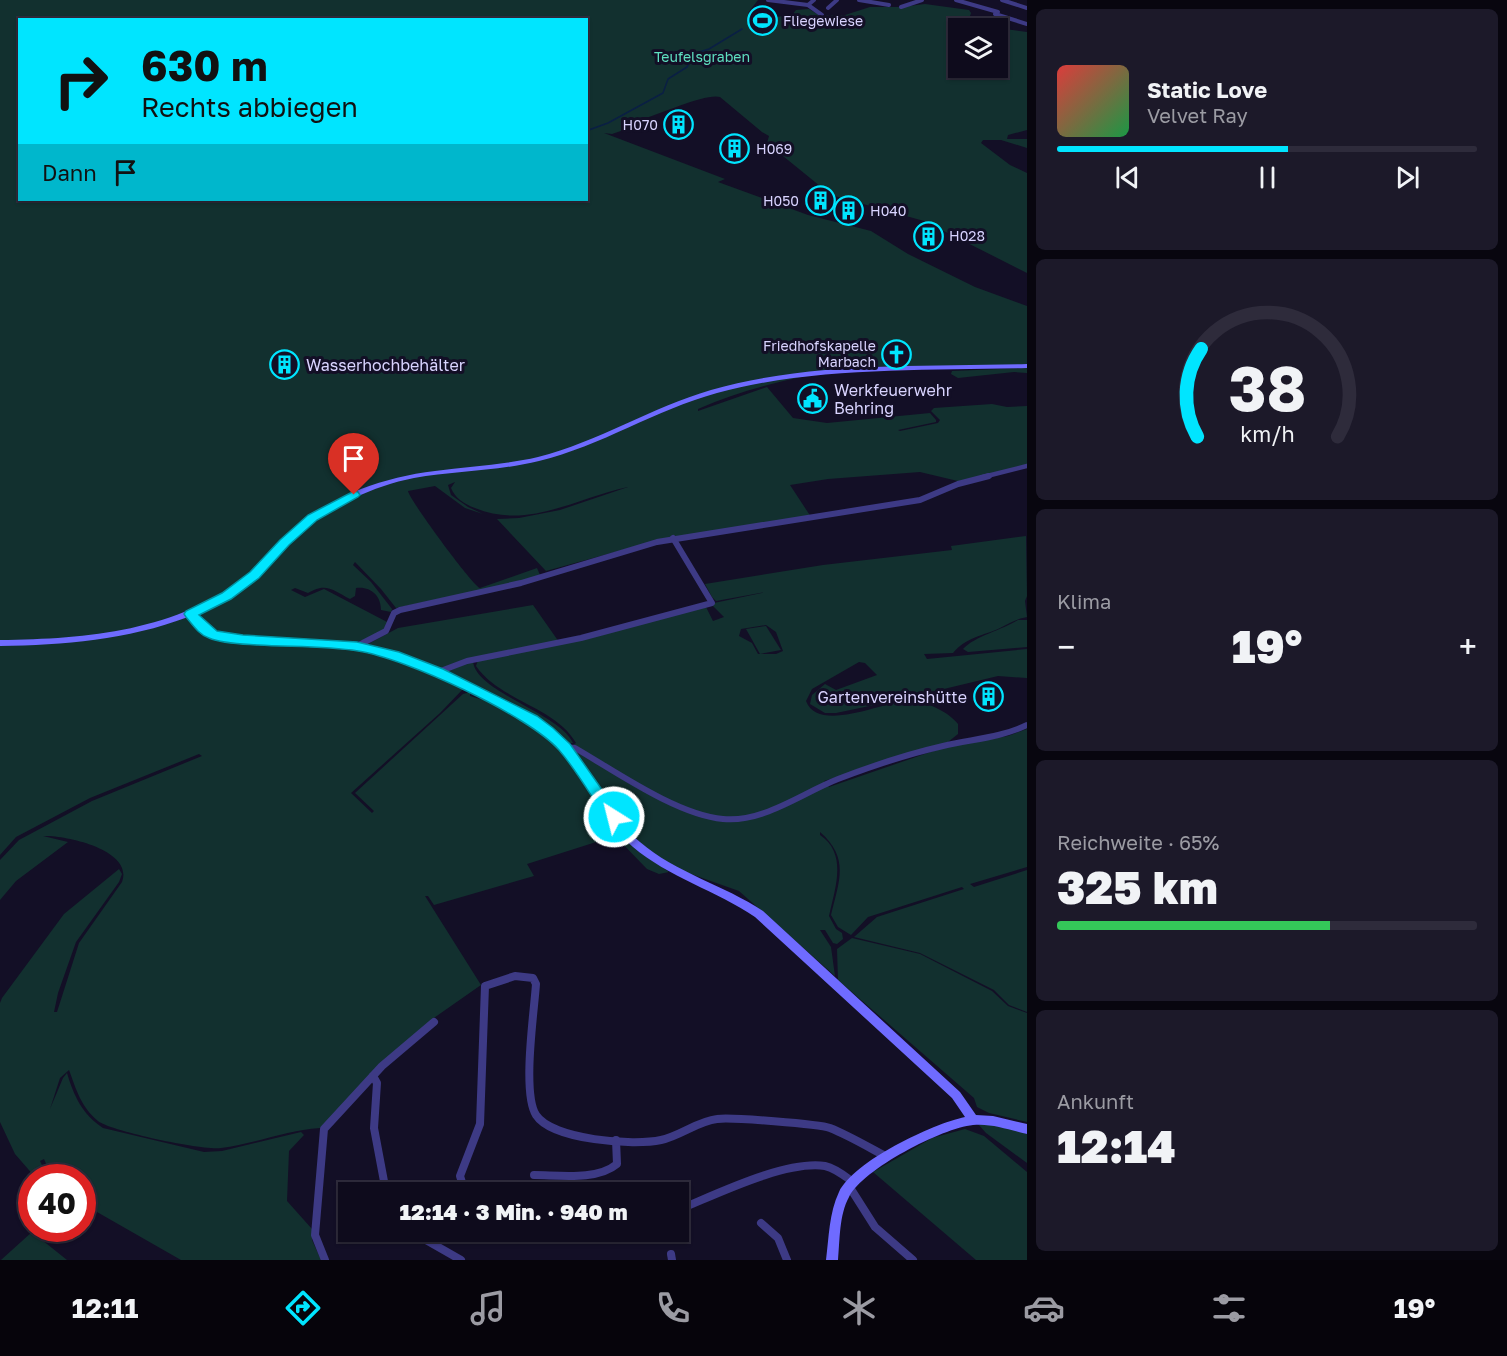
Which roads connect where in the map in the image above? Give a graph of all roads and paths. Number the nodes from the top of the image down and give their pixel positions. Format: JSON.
{"nodes":[{"id":1,"x":768,"y":0,"type":"edge"},
{"id":2,"x":814,"y":0,"type":"edge"},
{"id":3,"x":837,"y":0,"type":"edge"},
{"id":4,"x":859,"y":0,"type":"edge"},
{"id":5,"x":922,"y":0,"type":"edge"},
{"id":6,"x":956,"y":0,"type":"edge"},
{"id":7,"x":971,"y":0,"type":"edge"},
{"id":8,"x":1002,"y":0,"type":"edge"},
{"id":9,"x":1015,"y":0,"type":"edge"},
{"id":10,"x":965,"y":3,"type":"junction"},
{"id":11,"x":1010,"y":3,"type":"junction"},
{"id":12,"x":808,"y":5,"type":"junction"},
{"id":13,"x":889,"y":5,"type":"dead end"},
{"id":14,"x":828,"y":8,"type":"dead end"},
{"id":15,"x":901,"y":8,"type":"dead end"},
{"id":16,"x":1027,"y":8,"type":"edge"},
{"id":17,"x":997,"y":13,"type":"junction"},
{"id":18,"x":822,"y":15,"type":"dead end"},
{"id":19,"x":1027,"y":24,"type":"edge"},
{"id":20,"x":1027,"y":366,"type":"edge"},
{"id":21,"x":1027,"y":466,"type":"edge"},
{"id":22,"x":673,"y":538,"type":"junction"},
{"id":23,"x":190,"y":614,"type":"junction"},
{"id":24,"x":0,"y":643,"type":"edge"},
{"id":25,"x":357,"y":646,"type":"junction"},
{"id":26,"x":438,"y":672,"type":"junction"},
{"id":27,"x":1027,"y":725,"type":"edge"},
{"id":28,"x":565,"y":747,"type":"junction"},
{"id":29,"x":434,"y":1022,"type":"dead end"},
{"id":30,"x":373,"y":1076,"type":"junction"},
{"id":31,"x":973,"y":1120,"type":"junction"},
{"id":32,"x":1027,"y":1129,"type":"edge"},
{"id":33,"x":616,"y":1140,"type":"junction"},
{"id":34,"x":888,"y":1157,"type":"junction"},
{"id":35,"x":534,"y":1175,"type":"dead end"},
{"id":36,"x":384,"y":1182,"type":"edge"},
{"id":37,"x":462,"y":1182,"type":"edge"},
{"id":38,"x":851,"y":1184,"type":"junction"},
{"id":39,"x":689,"y":1206,"type":"edge"},
{"id":40,"x":760,"y":1223,"type":"dead end"},
{"id":41,"x":430,"y":1242,"type":"edge"},
{"id":42,"x":325,"y":1260,"type":"edge"},
{"id":43,"x":461,"y":1260,"type":"edge"},
{"id":44,"x":787,"y":1260,"type":"edge"},
{"id":45,"x":832,"y":1260,"type":"edge"},
{"id":46,"x":913,"y":1260,"type":"edge"}],
"edges":[{"from":1,"to":12,"type":"street"},
{"from":2,"to":12,"type":"street"},
{"from":3,"to":14,"type":"street"},
{"from":4,"to":13,"type":"street"},
{"from":5,"to":15,"type":"street"},
{"from":6,"to":10,"type":"street"},
{"from":7,"to":10,"type":"street"},
{"from":8,"to":11,"type":"street"},
{"from":9,"to":11,"type":"street"},
{"from":10,"to":17,"type":"street"},
{"from":11,"to":16,"type":"street"},
{"from":11,"to":17,"type":"street"},
{"from":12,"to":18,"type":"street"},
{"from":17,"to":19,"type":"street"},
{"from":20,"to":23,"type":"main road"},
{"from":21,"to":22,"type":"street"},
{"from":22,"to":25,"type":"street"},
{"from":22,"to":26,"type":"street"},
{"from":23,"to":24,"type":"main road"},
{"from":23,"to":25,"type":"main road"},
{"from":25,"to":26,"type":"main road"},
{"from":26,"to":28,"type":"main road"},
{"from":27,"to":28,"type":"street"},
{"from":28,"to":31,"type":"main road"},
{"from":29,"to":30,"type":"street"},
{"from":30,"to":36,"type":"street"},
{"from":30,"to":42,"type":"street"},
{"from":31,"to":32,"type":"main road"},
{"from":31,"to":34,"type":"main road"},
{"from":33,"to":34,"type":"street"},
{"from":33,"to":35,"type":"street"},
{"from":33,"to":37,"type":"street"},
{"from":34,"to":38,"type":"main road"},
{"from":38,"to":39,"type":"street"},
{"from":38,"to":45,"type":"main road"},
{"from":38,"to":46,"type":"street"},
{"from":40,"to":44,"type":"street"},
{"from":41,"to":43,"type":"street"}]}
